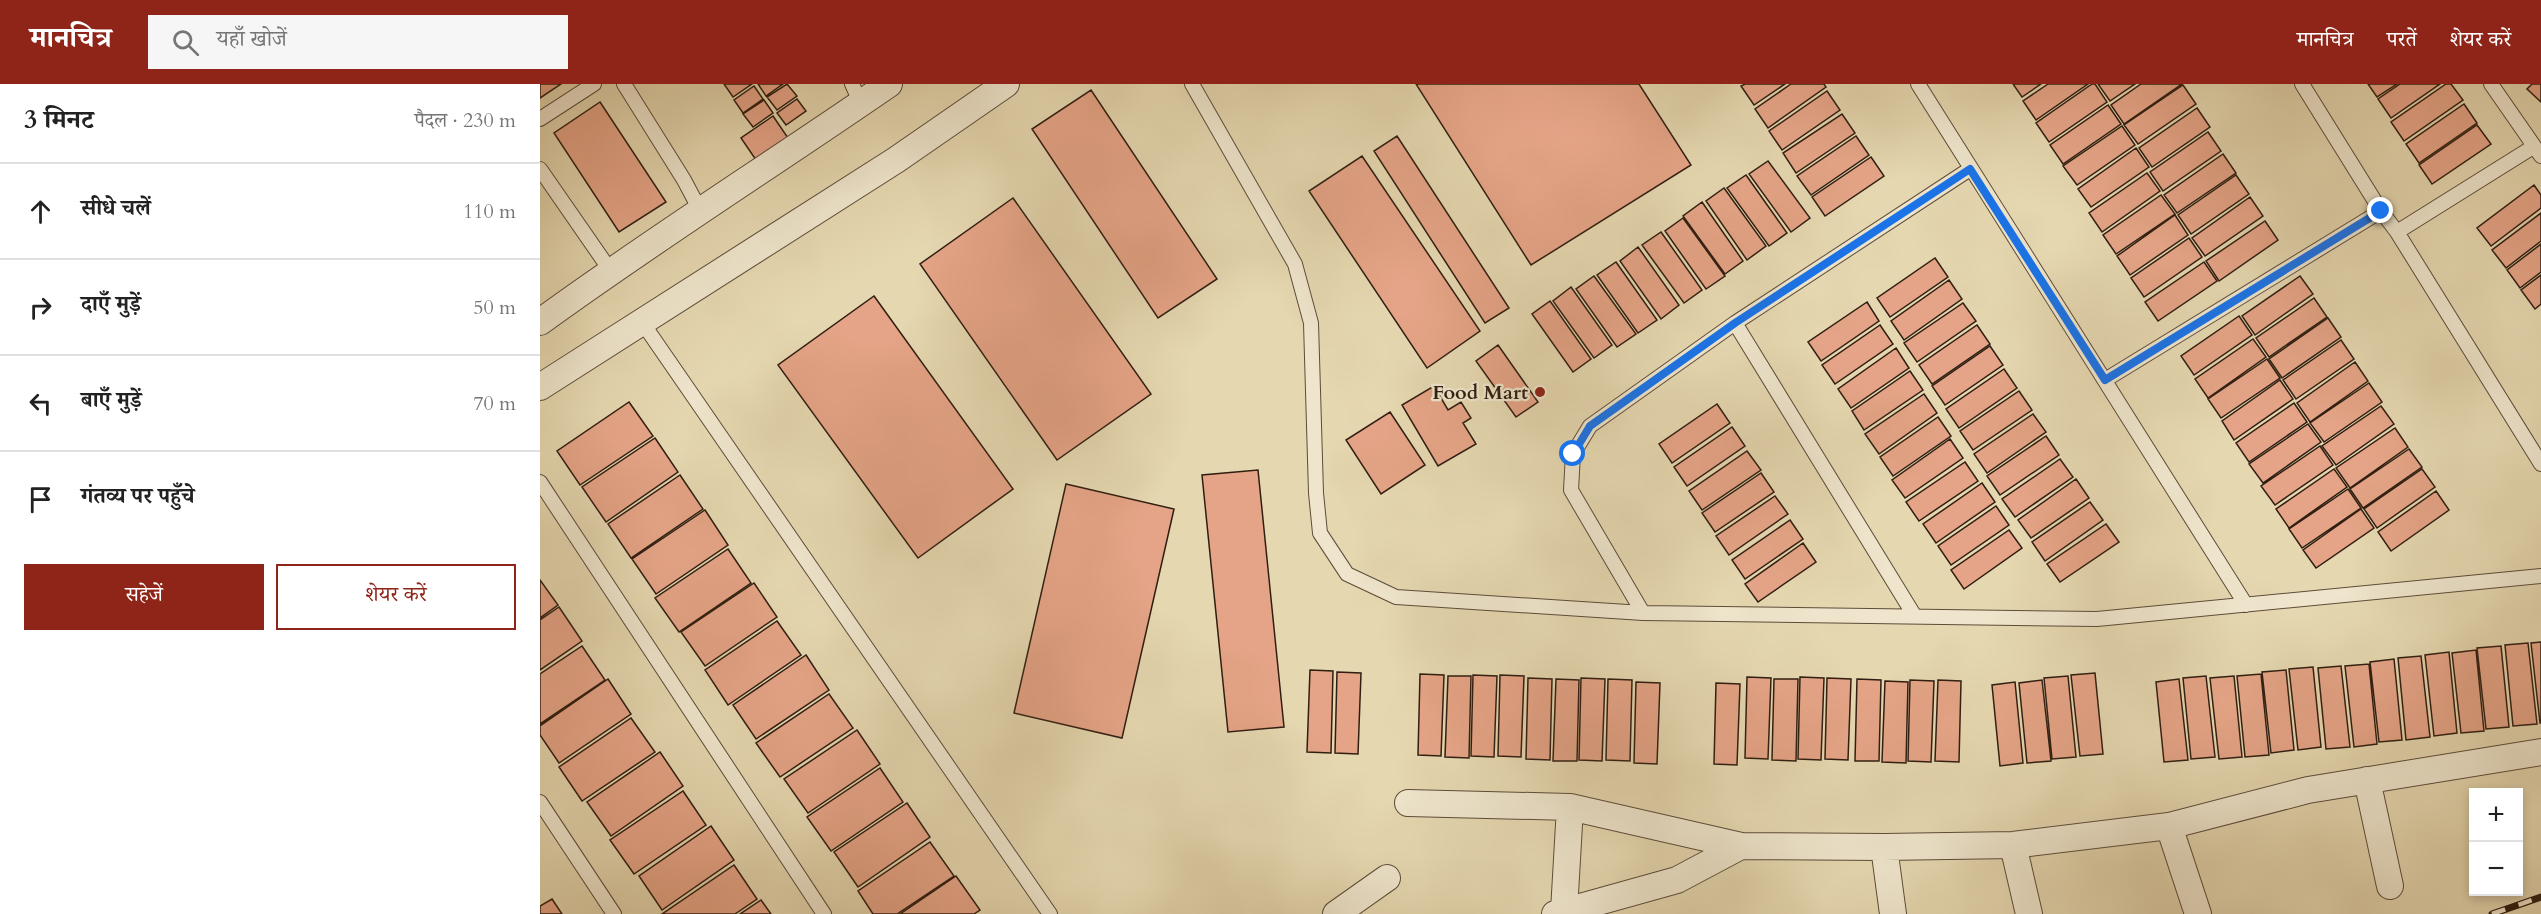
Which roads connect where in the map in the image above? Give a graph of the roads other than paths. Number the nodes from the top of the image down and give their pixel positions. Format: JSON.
{"nodes":[{"id":1,"x":594,"y":84,"type":"edge"},
{"id":2,"x":624,"y":84,"type":"edge"},
{"id":3,"x":889,"y":84,"type":"edge"},
{"id":4,"x":1006,"y":84,"type":"edge"},
{"id":5,"x":1192,"y":84,"type":"edge"},
{"id":6,"x":1918,"y":84,"type":"edge"},
{"id":7,"x":2302,"y":84,"type":"edge"},
{"id":8,"x":2491,"y":84,"type":"edge"},
{"id":9,"x":856,"y":94,"type":"edge"},
{"id":10,"x":540,"y":119,"type":"edge"},
{"id":11,"x":2537,"y":152,"type":"edge"},
{"id":12,"x":540,"y":169,"type":"edge"},
{"id":13,"x":1970,"y":169,"type":"junction"},
{"id":14,"x":2381,"y":211,"type":"junction"},
{"id":15,"x":701,"y":212,"type":"junction"},
{"id":16,"x":2397,"y":232,"type":"junction"},
{"id":17,"x":610,"y":270,"type":"junction"},
{"id":18,"x":540,"y":322,"type":"edge"},
{"id":19,"x":642,"y":322,"type":"junction"},
{"id":20,"x":1735,"y":323,"type":"junction"},
{"id":21,"x":2105,"y":380,"type":"junction"},
{"id":22,"x":540,"y":387,"type":"edge"},
{"id":23,"x":2541,"y":464,"type":"edge"},
{"id":24,"x":540,"y":482,"type":"edge"},
{"id":25,"x":2541,"y":576,"type":"edge"},
{"id":26,"x":2246,"y":605,"type":"junction"},
{"id":27,"x":1643,"y":613,"type":"junction"},
{"id":28,"x":1914,"y":615,"type":"junction"},
{"id":29,"x":2541,"y":752,"type":"edge"},
{"id":30,"x":2367,"y":780,"type":"junction"},
{"id":31,"x":540,"y":802,"type":"edge"},
{"id":32,"x":1408,"y":802,"type":"dead end"},
{"id":33,"x":1570,"y":807,"type":"junction"},
{"id":34,"x":2169,"y":826,"type":"junction"},
{"id":35,"x":2013,"y":845,"type":"junction"},
{"id":36,"x":1741,"y":846,"type":"junction"},
{"id":37,"x":1884,"y":847,"type":"junction"},
{"id":38,"x":1387,"y":878,"type":"dead end"},
{"id":39,"x":2390,"y":886,"type":"dead end"},
{"id":40,"x":1559,"y":912,"type":"edge"},
{"id":41,"x":614,"y":914,"type":"edge"},
{"id":42,"x":824,"y":914,"type":"edge"},
{"id":43,"x":1050,"y":914,"type":"edge"},
{"id":44,"x":1336,"y":914,"type":"edge"},
{"id":45,"x":1893,"y":914,"type":"edge"},
{"id":46,"x":2029,"y":914,"type":"edge"},
{"id":47,"x":2198,"y":914,"type":"edge"}],
"edges":[{"from":1,"to":10,"type":"lane"},
{"from":2,"to":15,"type":"lane"},
{"from":3,"to":9,"type":"street"},
{"from":4,"to":19,"type":"street"},
{"from":5,"to":27,"type":"lane"},
{"from":6,"to":13,"type":"lane"},
{"from":7,"to":14,"type":"lane"},
{"from":8,"to":11,"type":"lane"},
{"from":9,"to":15,"type":"street"},
{"from":11,"to":16,"type":"lane"},
{"from":12,"to":17,"type":"lane"},
{"from":13,"to":20,"type":"lane"},
{"from":13,"to":21,"type":"lane"},
{"from":14,"to":16,"type":"lane"},
{"from":14,"to":21,"type":"lane"},
{"from":15,"to":17,"type":"street"},
{"from":16,"to":23,"type":"lane"},
{"from":17,"to":18,"type":"street"},
{"from":19,"to":22,"type":"street"},
{"from":19,"to":43,"type":"lane"},
{"from":20,"to":27,"type":"lane"},
{"from":20,"to":28,"type":"lane"},
{"from":21,"to":26,"type":"lane"},
{"from":24,"to":42,"type":"lane"},
{"from":25,"to":26,"type":"lane"},
{"from":26,"to":28,"type":"lane"},
{"from":27,"to":28,"type":"lane"},
{"from":29,"to":30,"type":"street"},
{"from":30,"to":34,"type":"street"},
{"from":30,"to":39,"type":"street"},
{"from":31,"to":41,"type":"lane"},
{"from":32,"to":33,"type":"street"},
{"from":33,"to":36,"type":"street"},
{"from":33,"to":40,"type":"street"},
{"from":34,"to":35,"type":"street"},
{"from":34,"to":47,"type":"street"},
{"from":35,"to":37,"type":"street"},
{"from":35,"to":46,"type":"street"},
{"from":36,"to":37,"type":"street"},
{"from":36,"to":40,"type":"street"},
{"from":37,"to":45,"type":"street"},
{"from":38,"to":44,"type":"street"}]}
